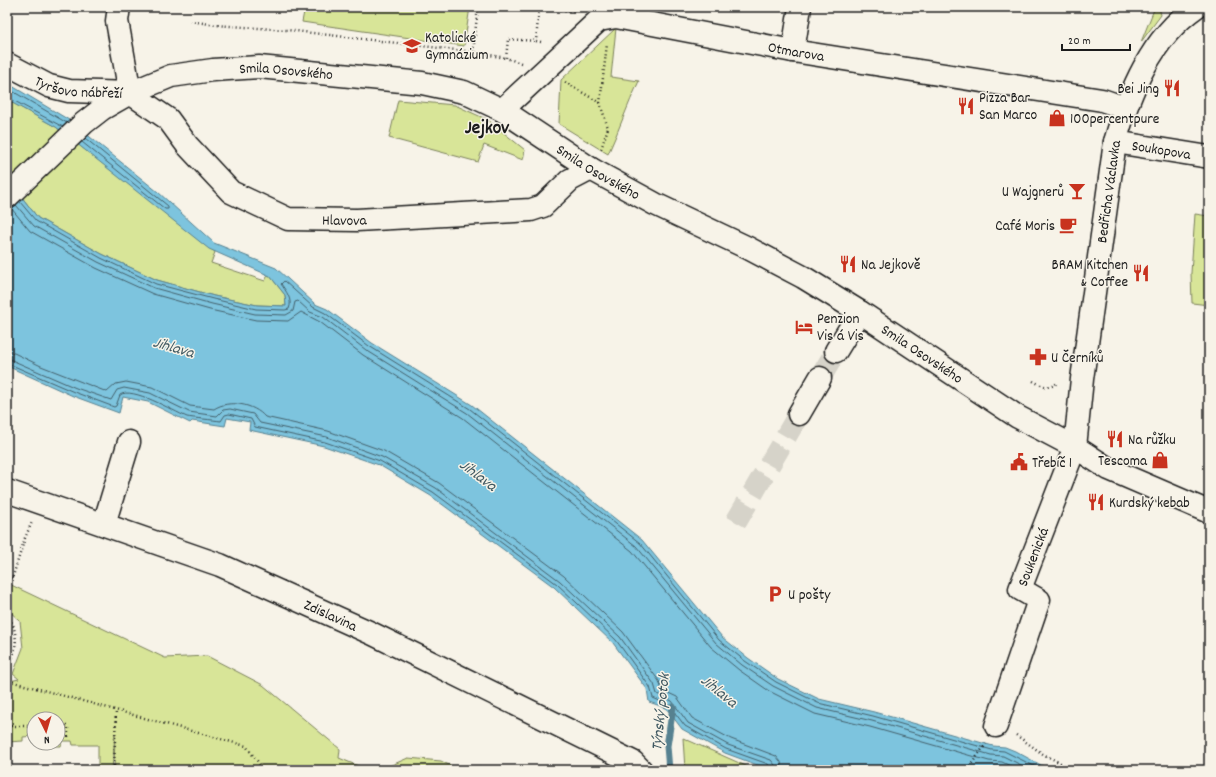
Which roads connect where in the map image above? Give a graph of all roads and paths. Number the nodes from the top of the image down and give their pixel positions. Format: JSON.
{"nodes":[{"id":1,"x":119,"y":7,"type":"edge"},
{"id":2,"x":478,"y":7,"type":"edge"},
{"id":3,"x":800,"y":7,"type":"edge"},
{"id":4,"x":1188,"y":9,"type":"edge"},
{"id":5,"x":576,"y":11,"type":"dead end"},
{"id":6,"x":599,"y":20,"type":"junction"},
{"id":7,"x":190,"y":21,"type":"dead end"},
{"id":8,"x":536,"y":41,"type":"junction"},
{"id":9,"x":547,"y":42,"type":"dead end"},
{"id":10,"x":793,"y":51,"type":"junction"},
{"id":11,"x":473,"y":52,"type":"junction"},
{"id":12,"x":506,"y":58,"type":"junction"},
{"id":13,"x":7,"y":64,"type":"edge"},
{"id":14,"x":537,"y":66,"type":"junction"},
{"id":15,"x":130,"y":93,"type":"junction"},
{"id":16,"x":600,"y":103,"type":"junction"},
{"id":17,"x":1125,"y":108,"type":"junction"},
{"id":18,"x":502,"y":110,"type":"junction"},
{"id":19,"x":1115,"y":142,"type":"junction"},
{"id":20,"x":1209,"y":157,"type":"edge"},
{"id":21,"x":591,"y":169,"type":"junction"},
{"id":22,"x":7,"y":197,"type":"edge"},
{"id":23,"x":860,"y":312,"type":"junction"},
{"id":24,"x":836,"y":350,"type":"tunnel mouth"},
{"id":25,"x":1061,"y":376,"type":"dead end"},
{"id":26,"x":820,"y":378,"type":"tunnel mouth"},
{"id":27,"x":1033,"y":381,"type":"dead end"},
{"id":28,"x":800,"y":414,"type":"tunnel mouth"},
{"id":29,"x":129,"y":442,"type":"dead end"},
{"id":30,"x":1075,"y":447,"type":"junction"},
{"id":31,"x":7,"y":491,"type":"edge"},
{"id":32,"x":1209,"y":512,"type":"edge"},
{"id":33,"x":104,"y":524,"type":"junction"},
{"id":34,"x":25,"y":538,"type":"dead end"},
{"id":35,"x":7,"y":576,"type":"edge"},
{"id":36,"x":7,"y":615,"type":"edge"},
{"id":37,"x":7,"y":621,"type":"edge"},
{"id":38,"x":14,"y":626,"type":"junction"},
{"id":39,"x":7,"y":669,"type":"edge"},
{"id":40,"x":7,"y":677,"type":"edge"},
{"id":41,"x":10,"y":681,"type":"junction"},
{"id":42,"x":7,"y":684,"type":"edge"},
{"id":43,"x":116,"y":710,"type":"junction"},
{"id":44,"x":7,"y":726,"type":"edge"},
{"id":45,"x":26,"y":726,"type":"edge"},
{"id":46,"x":66,"y":726,"type":"edge"},
{"id":47,"x":992,"y":734,"type":"junction"},
{"id":48,"x":68,"y":739,"type":"dead end"},
{"id":49,"x":114,"y":770,"type":"edge"},
{"id":50,"x":264,"y":770,"type":"edge"},
{"id":51,"x":641,"y":770,"type":"edge"},
{"id":52,"x":968,"y":770,"type":"edge"},
{"id":53,"x":1074,"y":770,"type":"edge"}],
"edges":[{"from":1,"to":15,"type":"street"},
{"from":2,"to":11,"type":"path"},
{"from":3,"to":10,"type":"street"},
{"from":4,"to":17,"type":"street","name":"Bedřicha Václavka"},
{"from":5,"to":8,"type":"path"},
{"from":6,"to":10,"type":"street","name":"Otmarova"},
{"from":6,"to":14,"type":"street"},
{"from":6,"to":16,"type":"path"},
{"from":7,"to":11,"type":"path"},
{"from":8,"to":9,"type":"path"},
{"from":8,"to":12,"type":"path"},
{"from":10,"to":17,"type":"street","name":"Otmarova"},
{"from":11,"to":12,"type":"path"},
{"from":12,"to":14,"type":"path"},
{"from":13,"to":15,"type":"street","name":"Tyršovo nábřeží"},
{"from":14,"to":16,"type":"path"},
{"from":14,"to":18,"type":"street"},
{"from":15,"to":18,"type":"street","name":"Smila Osovského"},
{"from":15,"to":21,"type":"street","name":"Hlavova"},
{"from":15,"to":22,"type":"street","name":"Smila Osovského"},
{"from":16,"to":21,"type":"path"},
{"from":17,"to":19,"type":"street","name":"Bedřicha Václavka"},
{"from":18,"to":21,"type":"street","name":"Smila Osovského"},
{"from":19,"to":20,"type":"street","name":"Soukopova"},
{"from":19,"to":30,"type":"street","name":"Bedřicha Václavka"},
{"from":21,"to":23,"type":"street","name":"Smila Osovského"},
{"from":23,"to":24,"type":"street"},
{"from":23,"to":30,"type":"street","name":"Smila Osovského"},
{"from":25,"to":27,"type":"path"},
{"from":26,"to":28,"type":"street"},
{"from":29,"to":33,"type":"street"},
{"from":30,"to":32,"type":"street","name":"Smila Osovského"},
{"from":30,"to":47,"type":"street","name":"Soukenická"},
{"from":31,"to":33,"type":"street","name":"Zdislavina"},
{"from":33,"to":51,"type":"street","name":"Zdislavina"},
{"from":34,"to":35,"type":"path"},
{"from":36,"to":38,"type":"path"},
{"from":37,"to":38,"type":"path"},
{"from":38,"to":39,"type":"path"},
{"from":40,"to":41,"type":"path"},
{"from":41,"to":42,"type":"path"},
{"from":41,"to":43,"type":"path"},
{"from":43,"to":49,"type":"path"},
{"from":43,"to":50,"type":"path"},
{"from":44,"to":45,"type":"path"},
{"from":46,"to":48,"type":"path"},
{"from":47,"to":52,"type":"path"},
{"from":47,"to":53,"type":"path"}]}
